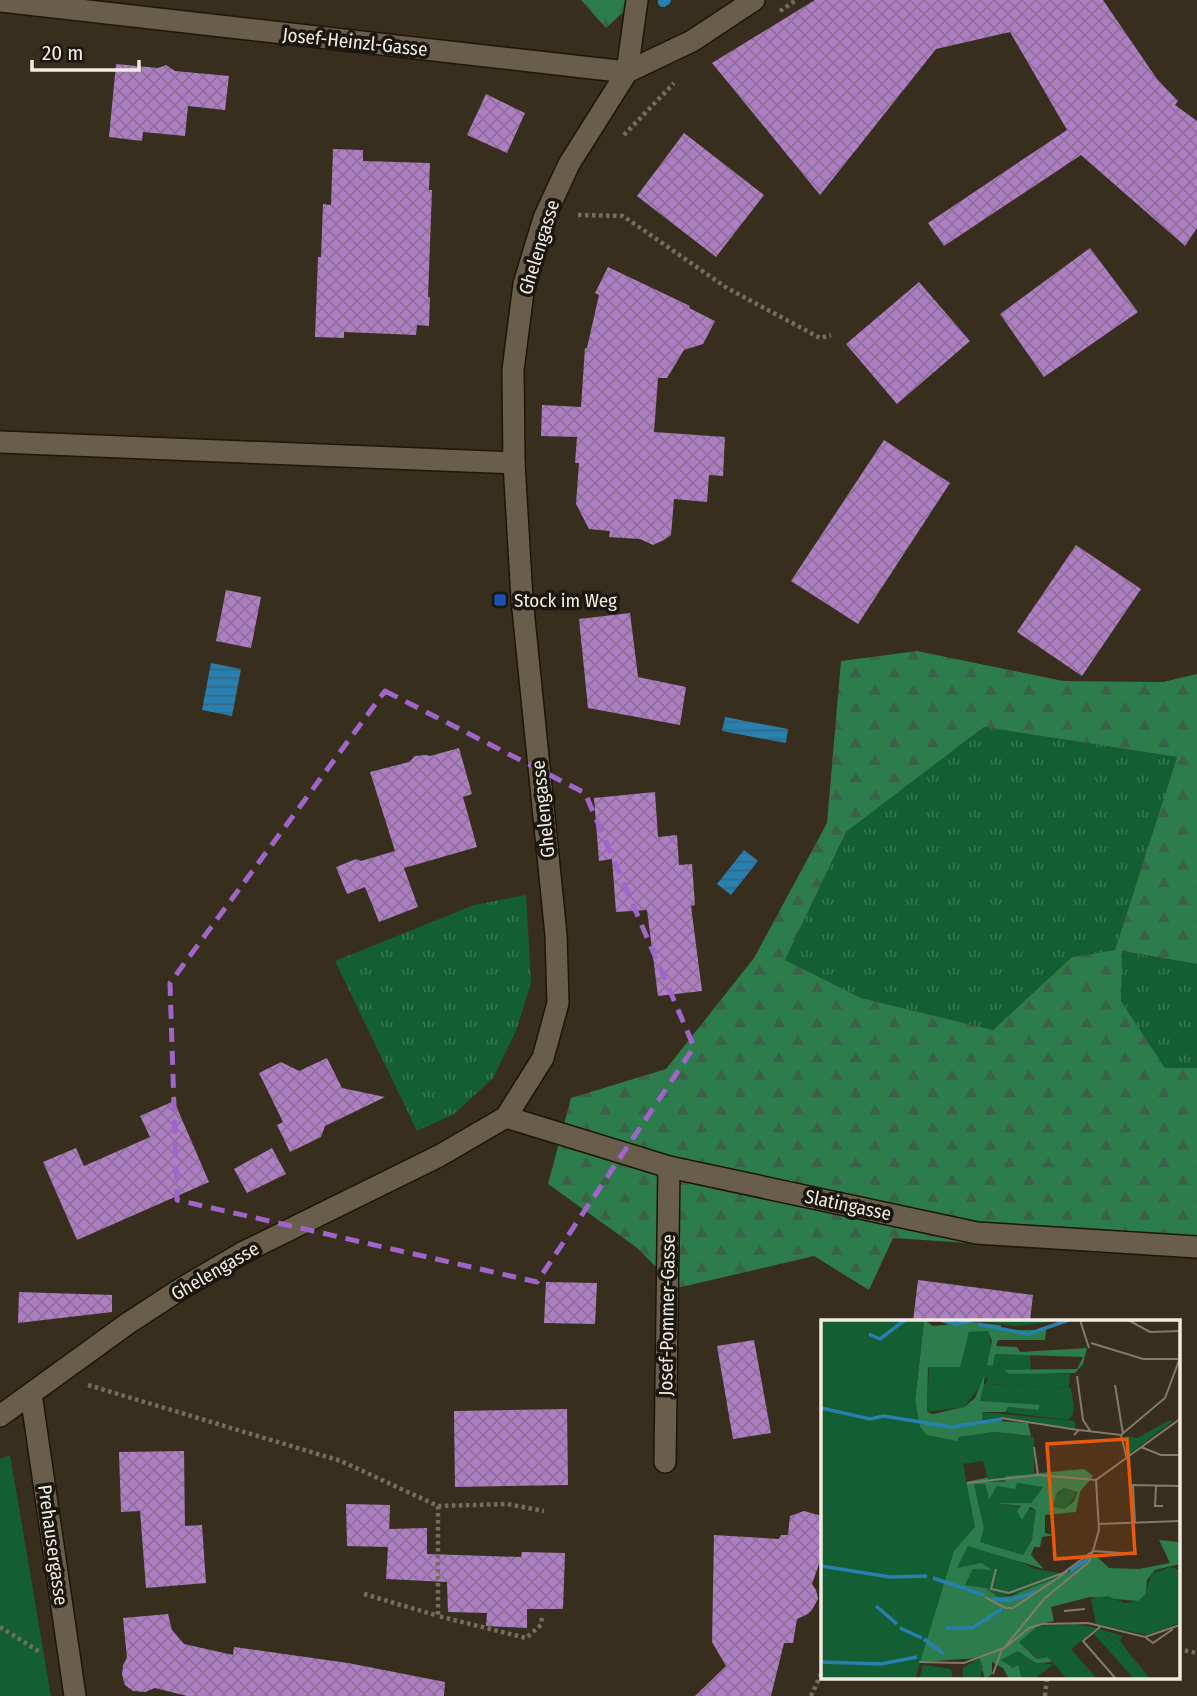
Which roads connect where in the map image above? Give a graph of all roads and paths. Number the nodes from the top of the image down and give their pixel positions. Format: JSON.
{"nodes":[{"id":1,"x":754,"y":0,"type":"edge"},
{"id":2,"x":796,"y":0,"type":"edge"},
{"id":3,"x":0,"y":1,"type":"edge"},
{"id":4,"x":637,"y":1,"type":"edge"},
{"id":5,"x":774,"y":15,"type":"dead end"},
{"id":6,"x":627,"y":72,"type":"junction"},
{"id":7,"x":684,"y":77,"type":"dead end"},
{"id":8,"x":620,"y":139,"type":"dead end"},
{"id":9,"x":583,"y":204,"type":"dead end"},
{"id":10,"x":578,"y":215,"type":"junction"},
{"id":11,"x":574,"y":227,"type":"dead end"},
{"id":12,"x":831,"y":335,"type":"dead end"},
{"id":13,"x":0,"y":442,"type":"edge"},
{"id":14,"x":514,"y":463,"type":"junction"},
{"id":15,"x":506,"y":1117,"type":"junction"},
{"id":16,"x":669,"y":1167,"type":"junction"},
{"id":17,"x":1197,"y":1247,"type":"edge"},
{"id":18,"x":58,"y":1375,"type":"junction"},
{"id":19,"x":31,"y":1394,"type":"junction"},
{"id":20,"x":0,"y":1416,"type":"edge"},
{"id":21,"x":665,"y":1462,"type":"dead end"},
{"id":22,"x":438,"y":1506,"type":"junction"},
{"id":23,"x":544,"y":1511,"type":"dead end"},
{"id":24,"x":364,"y":1594,"type":"dead end"},
{"id":25,"x":438,"y":1616,"type":"junction"},
{"id":26,"x":542,"y":1616,"type":"dead end"},
{"id":27,"x":821,"y":1674,"type":"edge"},
{"id":28,"x":1047,"y":1678,"type":"edge"},
{"id":29,"x":75,"y":1696,"type":"edge"},
{"id":30,"x":811,"y":1696,"type":"edge"},
{"id":31,"x":1045,"y":1696,"type":"edge"}],
"edges":[{"from":1,"to":6,"type":"street"},
{"from":2,"to":5,"type":"path"},
{"from":3,"to":6,"type":"street","name":"Josef-Heinzl-Gasse"},
{"from":4,"to":6,"type":"street"},
{"from":6,"to":14,"type":"street","name":"Ghelengasse"},
{"from":7,"to":8,"type":"path"},
{"from":9,"to":10,"type":"path"},
{"from":10,"to":11,"type":"path"},
{"from":10,"to":12,"type":"path"},
{"from":13,"to":14,"type":"street"},
{"from":14,"to":15,"type":"street","name":"Ghelengasse"},
{"from":15,"to":16,"type":"street","name":"Slatingasse"},
{"from":15,"to":18,"type":"street","name":"Ghelengasse"},
{"from":16,"to":17,"type":"street","name":"Slatingasse"},
{"from":16,"to":21,"type":"street","name":"Josef-Pommer-Gasse"},
{"from":18,"to":19,"type":"street","name":"Ghelengasse"},
{"from":18,"to":22,"type":"path"},
{"from":19,"to":20,"type":"street","name":"Ghelengasse"},
{"from":19,"to":29,"type":"street","name":"Prehausergasse"},
{"from":22,"to":23,"type":"path"},
{"from":22,"to":25,"type":"path"},
{"from":24,"to":25,"type":"path"},
{"from":25,"to":26,"type":"path"},
{"from":27,"to":30,"type":"path"},
{"from":28,"to":31,"type":"path"}]}
